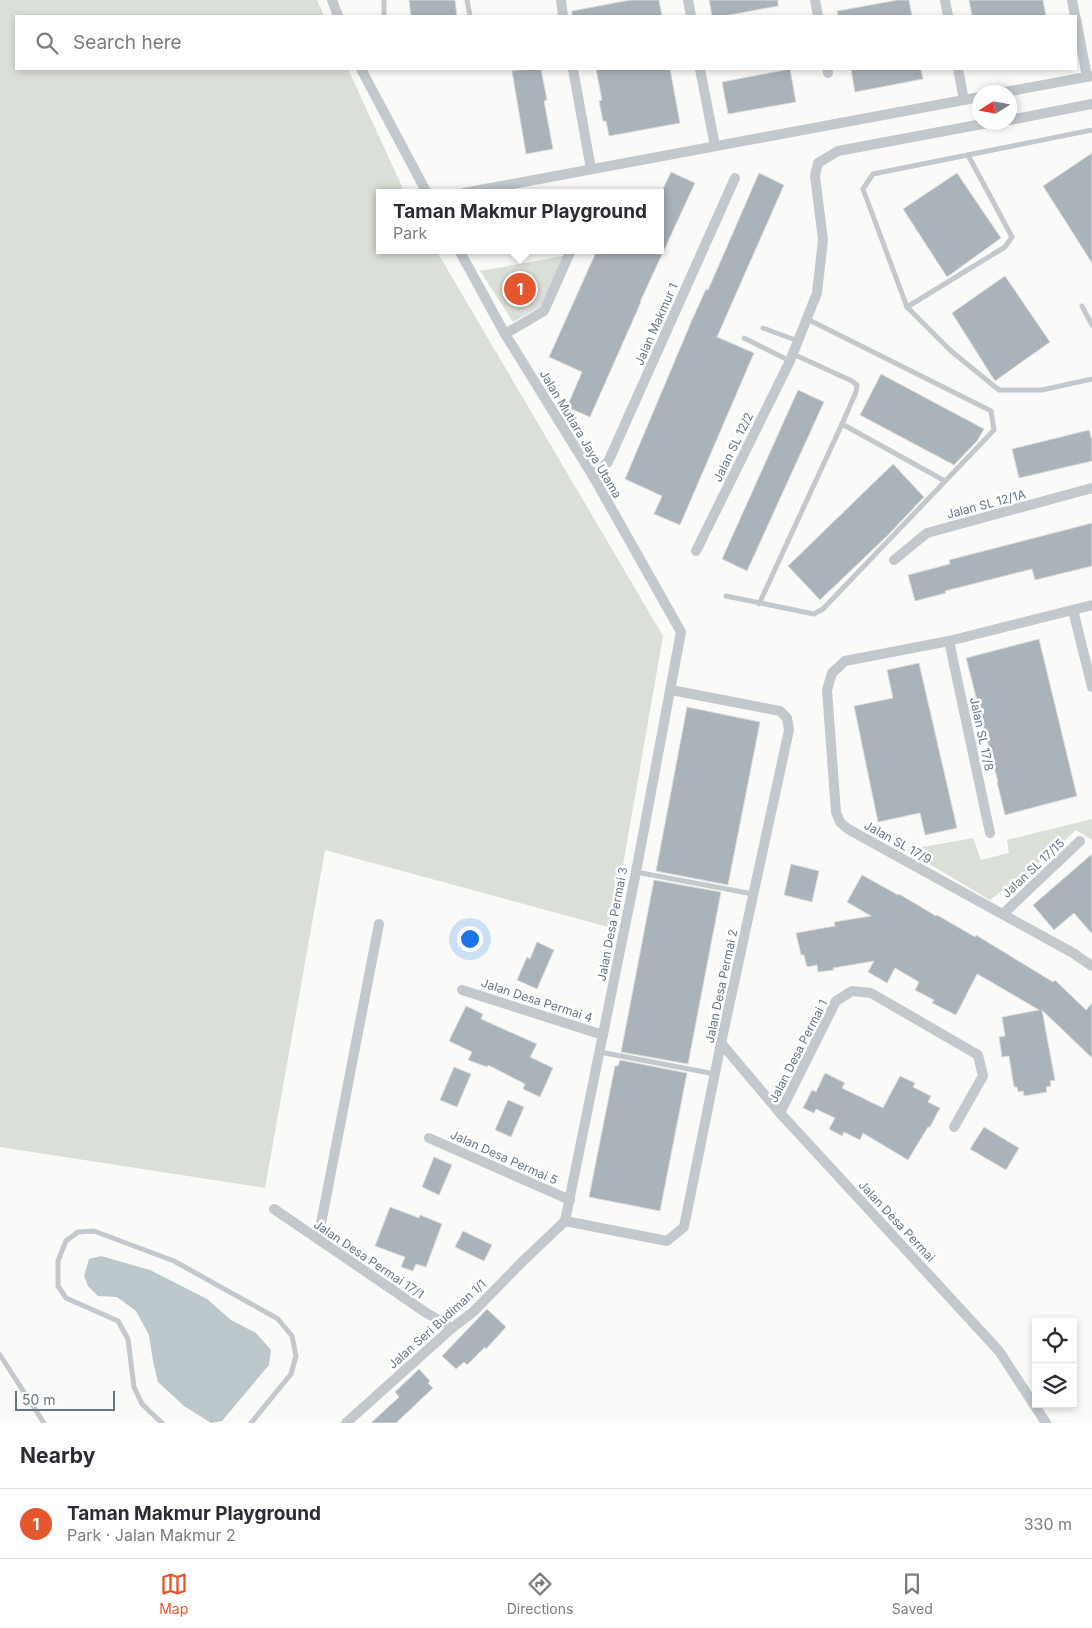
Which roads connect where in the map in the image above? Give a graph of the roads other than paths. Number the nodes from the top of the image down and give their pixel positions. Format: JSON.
{"nodes":[{"id":1,"x":332,"y":0,"type":"edge"},
{"id":2,"x":384,"y":0,"type":"edge"},
{"id":3,"x":467,"y":0,"type":"edge"},
{"id":4,"x":561,"y":0,"type":"edge"},
{"id":5,"x":688,"y":0,"type":"edge"},
{"id":6,"x":815,"y":0,"type":"edge"},
{"id":7,"x":945,"y":0,"type":"edge"},
{"id":8,"x":1072,"y":0,"type":"edge"},
{"id":9,"x":338,"y":15,"type":"edge"},
{"id":10,"x":384,"y":15,"type":"edge"},
{"id":11,"x":470,"y":15,"type":"edge"},
{"id":12,"x":564,"y":15,"type":"edge"},
{"id":13,"x":691,"y":15,"type":"edge"},
{"id":14,"x":818,"y":15,"type":"edge"},
{"id":15,"x":948,"y":15,"type":"edge"},
{"id":16,"x":1074,"y":15,"type":"edge"},
{"id":17,"x":1077,"y":27,"type":"edge"},
{"id":18,"x":362,"y":70,"type":"edge"},
{"id":19,"x":573,"y":70,"type":"edge"},
{"id":20,"x":700,"y":70,"type":"edge"},
{"id":21,"x":958,"y":70,"type":"edge"},
{"id":22,"x":1089,"y":77,"type":"edge"},
{"id":23,"x":1017,"y":90,"type":"edge"},
{"id":24,"x":972,"y":98,"type":"edge"},
{"id":25,"x":964,"y":100,"type":"junction"},
{"id":26,"x":1092,"y":104,"type":"edge"},
{"id":27,"x":1017,"y":119,"type":"edge"},
{"id":28,"x":972,"y":126,"type":"edge"},
{"id":29,"x":1092,"y":130,"type":"edge"},
{"id":30,"x":715,"y":146,"type":"junction"},
{"id":31,"x":968,"y":155,"type":"junction"},
{"id":32,"x":591,"y":169,"type":"junction"},
{"id":33,"x":735,"y":178,"type":"dead end"},
{"id":34,"x":425,"y":189,"type":"edge"},
{"id":35,"x":485,"y":189,"type":"edge"},
{"id":36,"x":461,"y":254,"type":"edge"},
{"id":37,"x":569,"y":254,"type":"edge"},
{"id":38,"x":1082,"y":306,"type":"dead end"},
{"id":39,"x":907,"y":307,"type":"junction"},
{"id":40,"x":807,"y":319,"type":"junction"},
{"id":41,"x":1092,"y":325,"type":"edge"},
{"id":42,"x":763,"y":328,"type":"dead end"},
{"id":43,"x":505,"y":334,"type":"junction"},
{"id":44,"x":744,"y":338,"type":"dead end"},
{"id":45,"x":798,"y":342,"type":"junction"},
{"id":46,"x":792,"y":357,"type":"junction"},
{"id":47,"x":1092,"y":379,"type":"edge"},
{"id":48,"x":842,"y":424,"type":"junction"},
{"id":49,"x":593,"y":476,"type":"junction"},
{"id":50,"x":945,"y":481,"type":"junction"},
{"id":51,"x":1092,"y":488,"type":"edge"},
{"id":52,"x":696,"y":551,"type":"dead end"},
{"id":53,"x":894,"y":560,"type":"dead end"},
{"id":54,"x":726,"y":596,"type":"dead end"},
{"id":55,"x":760,"y":604,"type":"junction"},
{"id":56,"x":1092,"y":605,"type":"edge"},
{"id":57,"x":1073,"y":610,"type":"junction"},
{"id":58,"x":681,"y":632,"type":"joint"},
{"id":59,"x":950,"y":641,"type":"junction"},
{"id":60,"x":1092,"y":687,"type":"edge"},
{"id":61,"x":671,"y":690,"type":"junction"},
{"id":62,"x":990,"y":833,"type":"dead end"},
{"id":63,"x":1080,"y":841,"type":"dead end"},
{"id":64,"x":636,"y":872,"type":"junction"},
{"id":65,"x":754,"y":894,"type":"junction"},
{"id":66,"x":1003,"y":914,"type":"junction"},
{"id":67,"x":379,"y":924,"type":"dead end"},
{"id":68,"x":1092,"y":966,"type":"edge"},
{"id":69,"x":462,"y":990,"type":"dead end"},
{"id":70,"x":603,"y":1035,"type":"junction"},
{"id":71,"x":721,"y":1043,"type":"junction"},
{"id":72,"x":600,"y":1052,"type":"junction"},
{"id":73,"x":715,"y":1074,"type":"junction"},
{"id":74,"x":780,"y":1113,"type":"junction"},
{"id":75,"x":954,"y":1127,"type":"dead end"},
{"id":76,"x":429,"y":1138,"type":"dead end"},
{"id":77,"x":570,"y":1200,"type":"junction"},
{"id":78,"x":274,"y":1209,"type":"dead end"},
{"id":79,"x":566,"y":1221,"type":"junction"},
{"id":80,"x":318,"y":1239,"type":"junction"},
{"id":81,"x":452,"y":1328,"type":"junction"},
{"id":82,"x":0,"y":1355,"type":"edge"},
{"id":83,"x":44,"y":1423,"type":"edge"},
{"id":84,"x":162,"y":1423,"type":"edge"},
{"id":85,"x":252,"y":1423,"type":"edge"},
{"id":86,"x":346,"y":1423,"type":"edge"},
{"id":87,"x":1046,"y":1423,"type":"edge"}],
"edges":[{"from":1,"to":9,"type":"street"},
{"from":2,"to":10,"type":"lane"},
{"from":3,"to":11,"type":"lane"},
{"from":4,"to":12,"type":"street"},
{"from":5,"to":13,"type":"street"},
{"from":6,"to":14,"type":"street"},
{"from":7,"to":15,"type":"street"},
{"from":8,"to":16,"type":"street"},
{"from":17,"to":22,"type":"street"},
{"from":18,"to":34,"type":"street"},
{"from":19,"to":32,"type":"street"},
{"from":20,"to":30,"type":"street"},
{"from":21,"to":25,"type":"street"},
{"from":22,"to":23,"type":"street"},
{"from":24,"to":25,"type":"street"},
{"from":25,"to":30,"type":"street"},
{"from":26,"to":27,"type":"street"},
{"from":28,"to":40,"type":"street","name":"Jalan SL 12/2"},
{"from":29,"to":31,"type":"lane"},
{"from":30,"to":32,"type":"street"},
{"from":31,"to":39,"type":"lane"},
{"from":31,"to":39,"type":"lane"},
{"from":32,"to":35,"type":"street"},
{"from":33,"to":49,"type":"street","name":"Jalan Makmur 1"},
{"from":36,"to":43,"type":"street","name":"Jalan Mutiara Jaya Utama"},
{"from":37,"to":43,"type":"street"},
{"from":38,"to":41,"type":"lane"},
{"from":39,"to":47,"type":"lane"},
{"from":40,"to":45,"type":"street","name":"Jalan SL 12/2"},
{"from":40,"to":50,"type":"lane"},
{"from":42,"to":45,"type":"lane"},
{"from":43,"to":49,"type":"street","name":"Jalan Mutiara Jaya Utama"},
{"from":44,"to":46,"type":"lane"},
{"from":45,"to":46,"type":"street","name":"Jalan SL 12/2"},
{"from":46,"to":48,"type":"lane"},
{"from":46,"to":52,"type":"street","name":"Jalan SL 12/2"},
{"from":48,"to":50,"type":"lane"},
{"from":48,"to":55,"type":"lane"},
{"from":49,"to":58,"type":"street","name":"Jalan Mutiara Jaya Utama"},
{"from":50,"to":55,"type":"lane"},
{"from":51,"to":53,"type":"street","name":"Jalan SL 12/1A"},
{"from":54,"to":55,"type":"lane"},
{"from":56,"to":57,"type":"street"},
{"from":57,"to":59,"type":"street"},
{"from":57,"to":60,"type":"street"},
{"from":58,"to":61,"type":"street","name":"Jalan Desa Permai 3"},
{"from":59,"to":62,"type":"street","name":"Jalan SL 17/8"},
{"from":59,"to":66,"type":"street","name":"Jalan SL 17/9"},
{"from":61,"to":64,"type":"street","name":"Jalan Desa Permai 3"},
{"from":61,"to":65,"type":"street","name":"Jalan Desa Permai 2"},
{"from":63,"to":66,"type":"street","name":"Jalan SL 17/15"},
{"from":64,"to":65,"type":"lane"},
{"from":64,"to":70,"type":"street","name":"Jalan Desa Permai 3"},
{"from":65,"to":71,"type":"street","name":"Jalan Desa Permai 2"},
{"from":66,"to":68,"type":"street","name":"Jalan SL 17/9"},
{"from":67,"to":80,"type":"street"},
{"from":69,"to":70,"type":"street","name":"Jalan Desa Permai 4"},
{"from":70,"to":72,"type":"street","name":"Jalan Desa Permai 3"},
{"from":71,"to":73,"type":"street","name":"Jalan Desa Permai 2"},
{"from":71,"to":74,"type":"street","name":"Jalan Desa Permai"},
{"from":72,"to":73,"type":"lane"},
{"from":72,"to":77,"type":"street","name":"Jalan Desa Permai 3"},
{"from":73,"to":79,"type":"street","name":"Jalan Desa Permai 2"},
{"from":74,"to":75,"type":"street","name":"Jalan Desa Permai 1"},
{"from":74,"to":87,"type":"street","name":"Jalan Desa Permai"},
{"from":76,"to":77,"type":"street","name":"Jalan Desa Permai 5"},
{"from":77,"to":79,"type":"street","name":"Jalan Desa Permai 3"},
{"from":78,"to":80,"type":"street","name":"Jalan Desa Permai 17/1"},
{"from":79,"to":81,"type":"street","name":"Jalan Seri Budiman 1/1"},
{"from":80,"to":81,"type":"street","name":"Jalan Desa Permai 17/1"},
{"from":81,"to":86,"type":"street","name":"Jalan Seri Budiman 1/1"},
{"from":82,"to":83,"type":"lane"},
{"from":84,"to":85,"type":"lane"}]}
